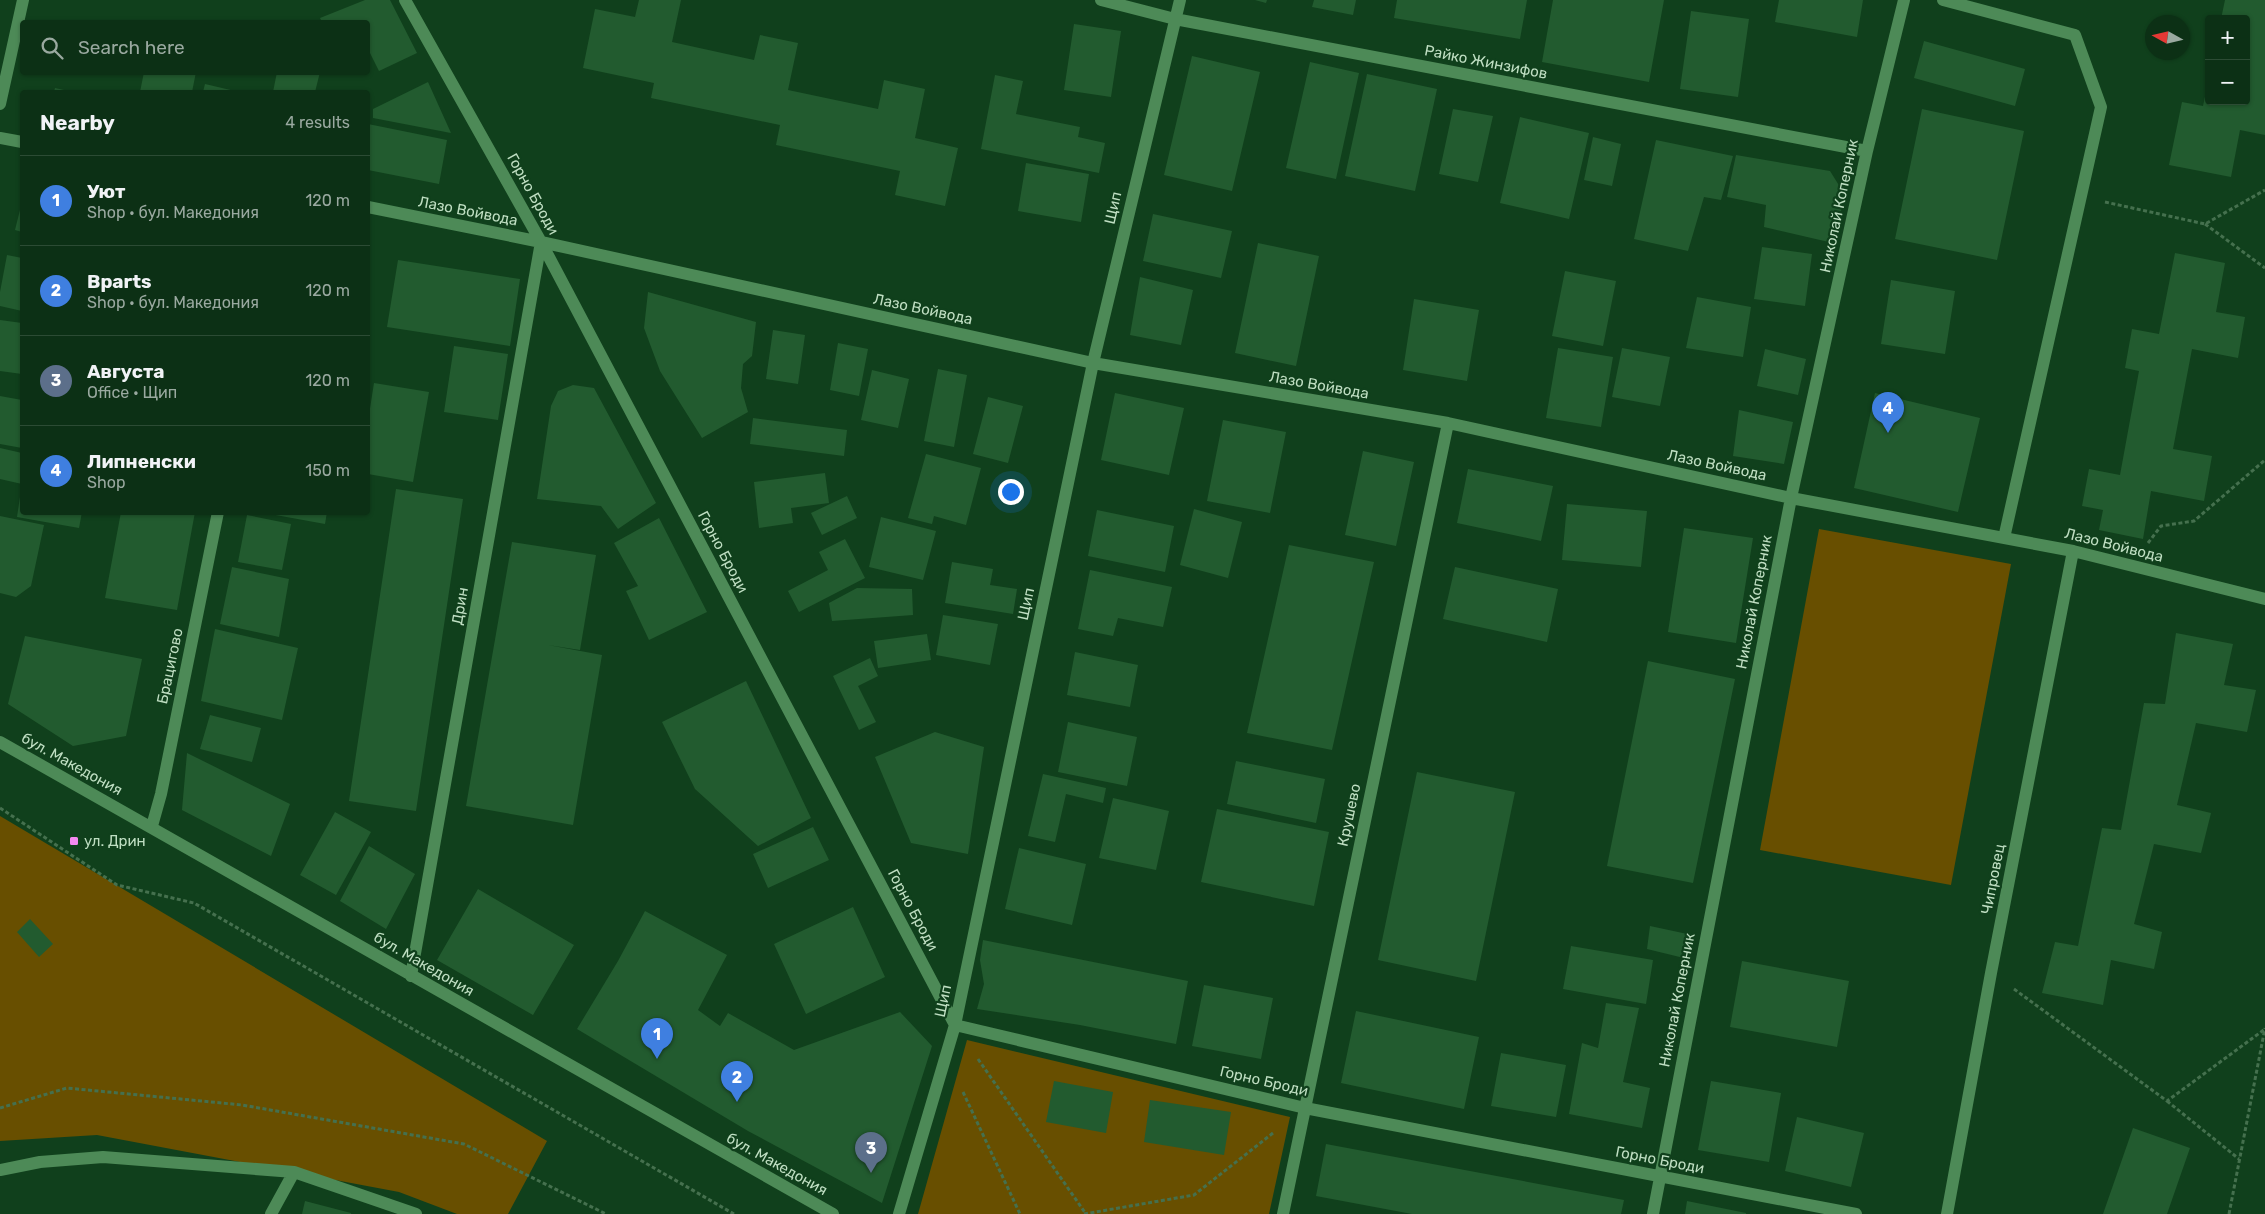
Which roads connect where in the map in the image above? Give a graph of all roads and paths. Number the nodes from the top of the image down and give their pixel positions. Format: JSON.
{"nodes":[{"id":1,"x":23,"y":0,"type":"edge"},
{"id":2,"x":405,"y":0,"type":"edge"},
{"id":3,"x":1101,"y":0,"type":"edge"},
{"id":4,"x":1180,"y":0,"type":"edge"},
{"id":5,"x":1904,"y":0,"type":"edge"},
{"id":6,"x":1943,"y":0,"type":"edge"},
{"id":7,"x":1175,"y":19,"type":"junction"},
{"id":8,"x":0,"y":104,"type":"edge"},
{"id":9,"x":0,"y":138,"type":"edge"},
{"id":10,"x":20,"y":142,"type":"edge"},
{"id":11,"x":1867,"y":151,"type":"junction"},
{"id":12,"x":2265,"y":190,"type":"edge"},
{"id":13,"x":2080,"y":196,"type":"junction"},
{"id":14,"x":370,"y":207,"type":"edge"},
{"id":15,"x":2205,"y":224,"type":"junction"},
{"id":16,"x":541,"y":242,"type":"junction"},
{"id":17,"x":2265,"y":268,"type":"edge"},
{"id":18,"x":1093,"y":363,"type":"junction"},
{"id":19,"x":1448,"y":423,"type":"junction"},
{"id":20,"x":2265,"y":460,"type":"edge"},
{"id":21,"x":1791,"y":498,"type":"junction"},
{"id":22,"x":217,"y":515,"type":"edge"},
{"id":23,"x":2004,"y":538,"type":"junction"},
{"id":24,"x":2073,"y":551,"type":"junction"},
{"id":25,"x":2130,"y":565,"type":"junction"},
{"id":26,"x":2265,"y":599,"type":"edge"},
{"id":27,"x":0,"y":742,"type":"edge"},
{"id":28,"x":0,"y":808,"type":"edge"},
{"id":29,"x":152,"y":826,"type":"junction"},
{"id":30,"x":1991,"y":972,"type":"junction"},
{"id":31,"x":411,"y":976,"type":"junction"},
{"id":32,"x":955,"y":1025,"type":"junction"},
{"id":33,"x":2265,"y":1028,"type":"edge"},
{"id":34,"x":946,"y":1056,"type":"junction"},
{"id":35,"x":2167,"y":1100,"type":"junction"},
{"id":36,"x":0,"y":1108,"type":"edge"},
{"id":37,"x":1305,"y":1108,"type":"junction"},
{"id":38,"x":2240,"y":1159,"type":"junction"},
{"id":39,"x":0,"y":1170,"type":"edge"},
{"id":40,"x":294,"y":1172,"type":"junction"},
{"id":41,"x":1660,"y":1177,"type":"junction"},
{"id":42,"x":271,"y":1214,"type":"edge"},
{"id":43,"x":416,"y":1214,"type":"edge"},
{"id":44,"x":606,"y":1214,"type":"edge"},
{"id":45,"x":734,"y":1214,"type":"edge"},
{"id":46,"x":834,"y":1214,"type":"edge"},
{"id":47,"x":900,"y":1214,"type":"edge"},
{"id":48,"x":1020,"y":1214,"type":"edge"},
{"id":49,"x":1085,"y":1214,"type":"edge"},
{"id":50,"x":1283,"y":1214,"type":"edge"},
{"id":51,"x":1653,"y":1214,"type":"edge"},
{"id":52,"x":1856,"y":1214,"type":"edge"},
{"id":53,"x":1947,"y":1214,"type":"edge"},
{"id":54,"x":2229,"y":1214,"type":"edge"}],
"edges":[{"from":1,"to":8,"type":"street"},
{"from":2,"to":16,"type":"street","name":"Горно Броди"},
{"from":3,"to":7,"type":"street","name":"Райко Жинзифов"},
{"from":4,"to":7,"type":"street","name":"Щип"},
{"from":5,"to":11,"type":"street","name":"Николай Коперник"},
{"from":6,"to":13,"type":"street"},
{"from":7,"to":11,"type":"street","name":"Райко Жинзифов"},
{"from":7,"to":18,"type":"street","name":"Щип"},
{"from":9,"to":10,"type":"street"},
{"from":11,"to":21,"type":"street","name":"Николай Коперник"},
{"from":12,"to":15,"type":"path"},
{"from":13,"to":15,"type":"path"},
{"from":13,"to":23,"type":"street"},
{"from":14,"to":16,"type":"street","name":"Лазо Войвода"},
{"from":15,"to":17,"type":"path"},
{"from":16,"to":18,"type":"street","name":"Лазо Войвода"},
{"from":16,"to":31,"type":"street","name":"Дрин"},
{"from":16,"to":32,"type":"street","name":"Горно Броди"},
{"from":18,"to":19,"type":"street","name":"Лазо Войвода"},
{"from":18,"to":32,"type":"street","name":"Щип"},
{"from":19,"to":21,"type":"street","name":"Лазо Войвода"},
{"from":19,"to":37,"type":"street","name":"Крушево"},
{"from":20,"to":25,"type":"path"},
{"from":21,"to":23,"type":"street","name":"Лазо Войвода"},
{"from":21,"to":41,"type":"street","name":"Николай Коперник"},
{"from":22,"to":29,"type":"street","name":"Брацигово"},
{"from":23,"to":24,"type":"street","name":"Лазо Войвода"},
{"from":24,"to":25,"type":"street","name":"Лазо Войвода"},
{"from":24,"to":30,"type":"street","name":"Чипровец"},
{"from":25,"to":26,"type":"street","name":"Лазо Войвода"},
{"from":27,"to":29,"type":"street","name":"бул. Македония"},
{"from":28,"to":45,"type":"path"},
{"from":29,"to":31,"type":"street","name":"бул. Македония"},
{"from":30,"to":35,"type":"path"},
{"from":30,"to":53,"type":"street","name":"Чипровец"},
{"from":31,"to":46,"type":"street","name":"бул. Македония"},
{"from":32,"to":34,"type":"street","name":"Щип"},
{"from":32,"to":37,"type":"street","name":"Горно Броди"},
{"from":32,"to":49,"type":"path"},
{"from":33,"to":35,"type":"path"},
{"from":33,"to":38,"type":"path"},
{"from":34,"to":47,"type":"street","name":"Щип"},
{"from":34,"to":48,"type":"path"},
{"from":35,"to":38,"type":"path"},
{"from":36,"to":44,"type":"path"},
{"from":37,"to":41,"type":"street","name":"Горно Броди"},
{"from":37,"to":49,"type":"path"},
{"from":37,"to":50,"type":"street","name":"Крушево"},
{"from":38,"to":54,"type":"path"},
{"from":39,"to":40,"type":"street"},
{"from":40,"to":42,"type":"street"},
{"from":40,"to":43,"type":"street"},
{"from":41,"to":51,"type":"street","name":"Николай Коперник"},
{"from":41,"to":52,"type":"street","name":"Горно Броди"}]}
